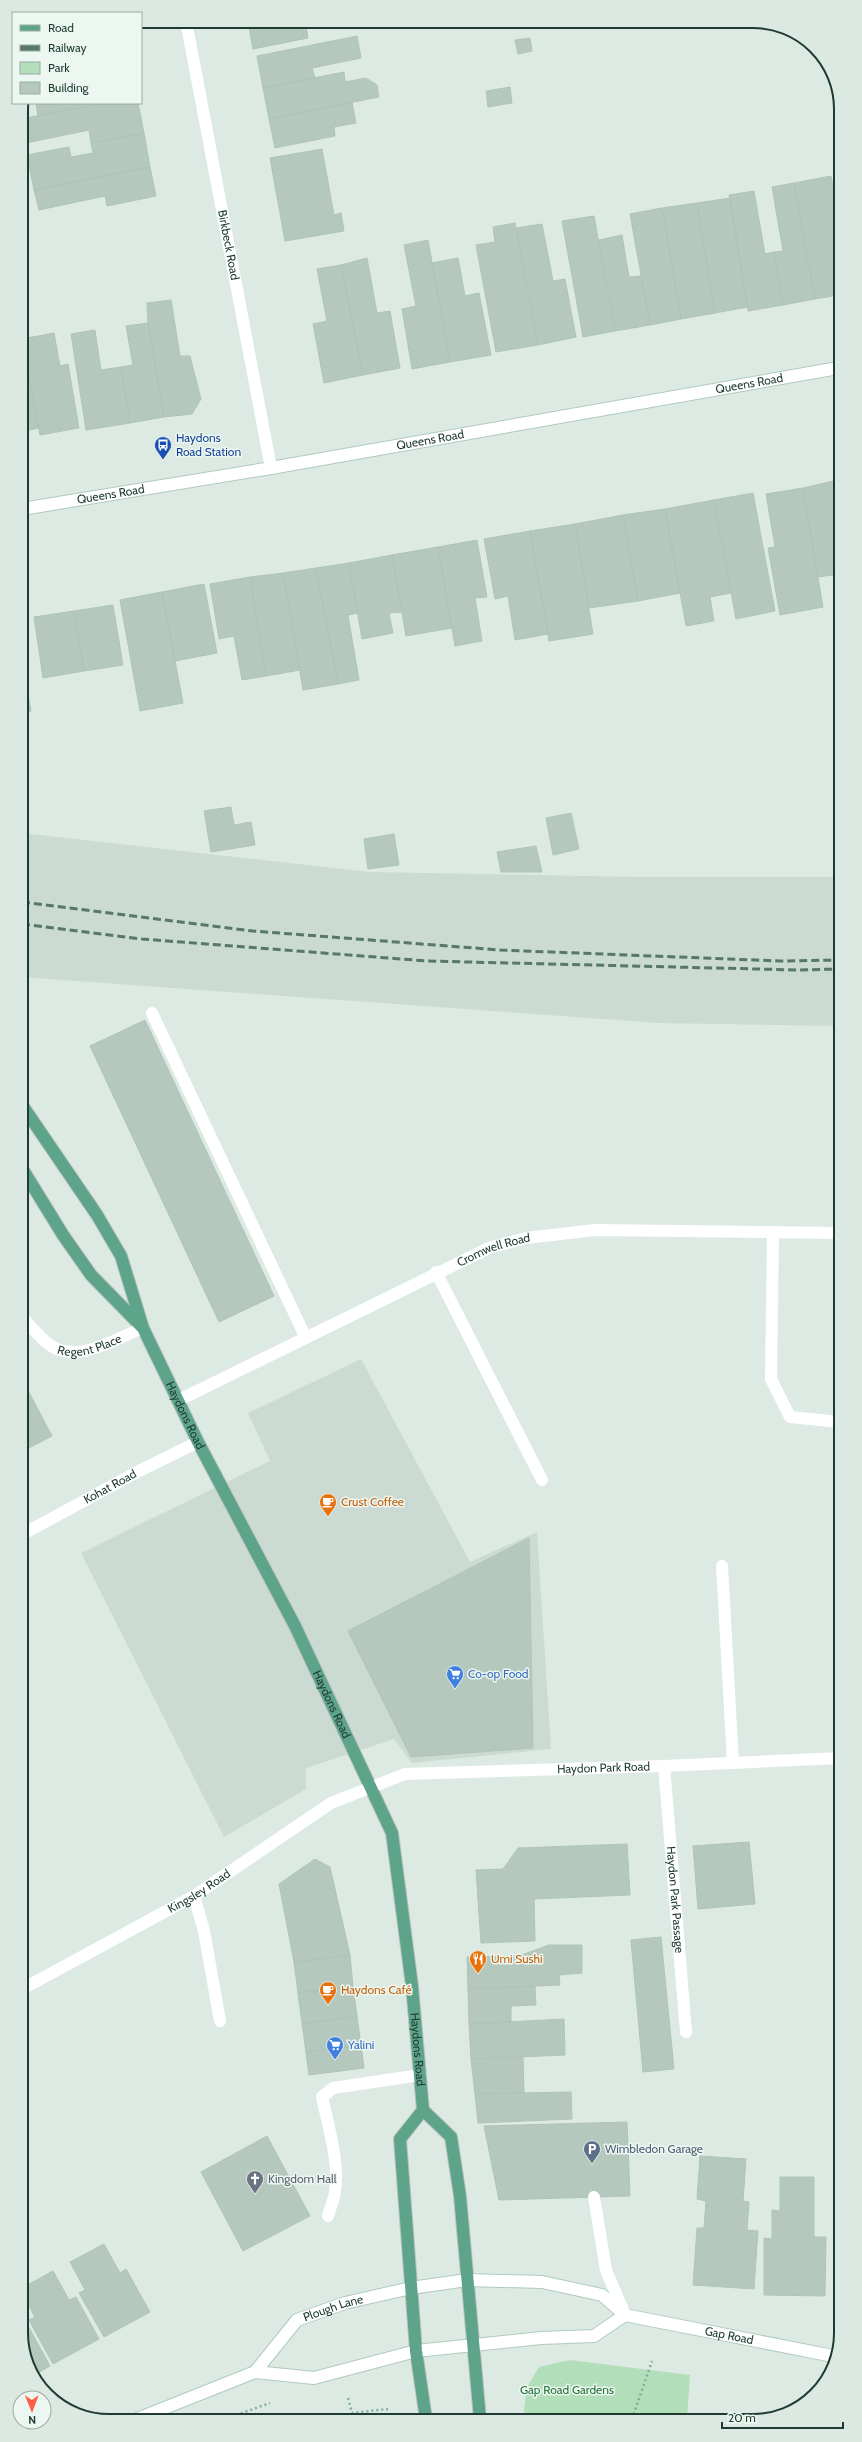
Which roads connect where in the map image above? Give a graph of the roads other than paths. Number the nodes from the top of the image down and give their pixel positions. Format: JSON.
{"nodes":[{"id":1,"x":187,"y":28,"type":"edge"},
{"id":2,"x":834,"y":369,"type":"edge"},
{"id":3,"x":271,"y":468,"type":"junction"},
{"id":4,"x":28,"y":508,"type":"edge"},
{"id":5,"x":152,"y":1013,"type":"dead end"},
{"id":6,"x":28,"y":1114,"type":"edge"},
{"id":7,"x":28,"y":1180,"type":"edge"},
{"id":8,"x":773,"y":1233,"type":"junction"},
{"id":9,"x":834,"y":1233,"type":"edge"},
{"id":10,"x":436,"y":1272,"type":"junction"},
{"id":11,"x":28,"y":1323,"type":"edge"},
{"id":12,"x":143,"y":1328,"type":"junction"},
{"id":13,"x":305,"y":1336,"type":"junction"},
{"id":14,"x":179,"y":1400,"type":"junction"},
{"id":15,"x":834,"y":1421,"type":"edge"},
{"id":16,"x":198,"y":1442,"type":"junction"},
{"id":17,"x":542,"y":1480,"type":"dead end"},
{"id":18,"x":28,"y":1531,"type":"edge"},
{"id":19,"x":722,"y":1566,"type":"dead end"},
{"id":20,"x":834,"y":1758,"type":"edge"},
{"id":21,"x":732,"y":1763,"type":"junction"},
{"id":22,"x":664,"y":1766,"type":"junction"},
{"id":23,"x":370,"y":1787,"type":"junction"},
{"id":24,"x":194,"y":1896,"type":"junction"},
{"id":25,"x":28,"y":1986,"type":"edge"},
{"id":26,"x":220,"y":2021,"type":"dead end"},
{"id":27,"x":686,"y":2032,"type":"dead end"},
{"id":28,"x":420,"y":2075,"type":"junction"},
{"id":29,"x":423,"y":2110,"type":"junction"},
{"id":30,"x":594,"y":2197,"type":"dead end"},
{"id":31,"x":328,"y":2216,"type":"dead end"},
{"id":32,"x":467,"y":2280,"type":"junction"},
{"id":33,"x":411,"y":2288,"type":"junction"},
{"id":34,"x":625,"y":2315,"type":"junction"},
{"id":35,"x":474,"y":2346,"type":"junction"},
{"id":36,"x":416,"y":2352,"type":"junction"},
{"id":37,"x":831,"y":2356,"type":"edge"},
{"id":38,"x":255,"y":2372,"type":"junction"},
{"id":39,"x":150,"y":2414,"type":"edge"},
{"id":40,"x":425,"y":2414,"type":"edge"},
{"id":41,"x":480,"y":2414,"type":"edge"}],
"edges":[{"from":1,"to":3,"type":"street","name":"Birkbeck Road"},
{"from":2,"to":3,"type":"street","name":"Queens Road"},
{"from":3,"to":4,"type":"street","name":"Queens Road"},
{"from":5,"to":13,"type":"street"},
{"from":6,"to":12,"type":"main road","name":"Haydons Road"},
{"from":7,"to":12,"type":"main road","name":"Haydons Road"},
{"from":8,"to":9,"type":"street","name":"Cromwell Road"},
{"from":8,"to":10,"type":"street","name":"Cromwell Road"},
{"from":8,"to":15,"type":"street"},
{"from":10,"to":13,"type":"street","name":"Cromwell Road"},
{"from":10,"to":17,"type":"street"},
{"from":11,"to":12,"type":"street","name":"Regent Place"},
{"from":12,"to":14,"type":"main road","name":"Haydons Road"},
{"from":13,"to":14,"type":"street","name":"Cromwell Road"},
{"from":14,"to":16,"type":"main road","name":"Haydons Road"},
{"from":16,"to":18,"type":"street","name":"Kohat Road"},
{"from":16,"to":23,"type":"main road","name":"Haydons Road"},
{"from":19,"to":21,"type":"street"},
{"from":20,"to":21,"type":"street","name":"Haydon Park Road"},
{"from":21,"to":22,"type":"street","name":"Haydon Park Road"},
{"from":22,"to":23,"type":"street","name":"Haydon Park Road"},
{"from":22,"to":27,"type":"street","name":"Haydon Park Passage"},
{"from":23,"to":24,"type":"street","name":"Kingsley Road"},
{"from":23,"to":28,"type":"main road","name":"Haydons Road"},
{"from":24,"to":25,"type":"street","name":"Kingsley Road"},
{"from":24,"to":26,"type":"street"},
{"from":28,"to":29,"type":"main road","name":"Haydons Road"},
{"from":28,"to":31,"type":"street"},
{"from":29,"to":32,"type":"main road"},
{"from":29,"to":33,"type":"main road"},
{"from":30,"to":34,"type":"street"},
{"from":32,"to":33,"type":"street","name":"Plough Lane"},
{"from":32,"to":34,"type":"street","name":"Gap Road"},
{"from":32,"to":35,"type":"main road"},
{"from":33,"to":36,"type":"main road"},
{"from":33,"to":38,"type":"street","name":"Plough Lane"},
{"from":34,"to":35,"type":"street"},
{"from":34,"to":37,"type":"street","name":"Gap Road"},
{"from":35,"to":36,"type":"street","name":"Plough Lane"},
{"from":35,"to":41,"type":"main road"},
{"from":36,"to":38,"type":"street","name":"Plough Lane"},
{"from":36,"to":40,"type":"main road"},
{"from":38,"to":39,"type":"street","name":"Plough Lane"}]}
